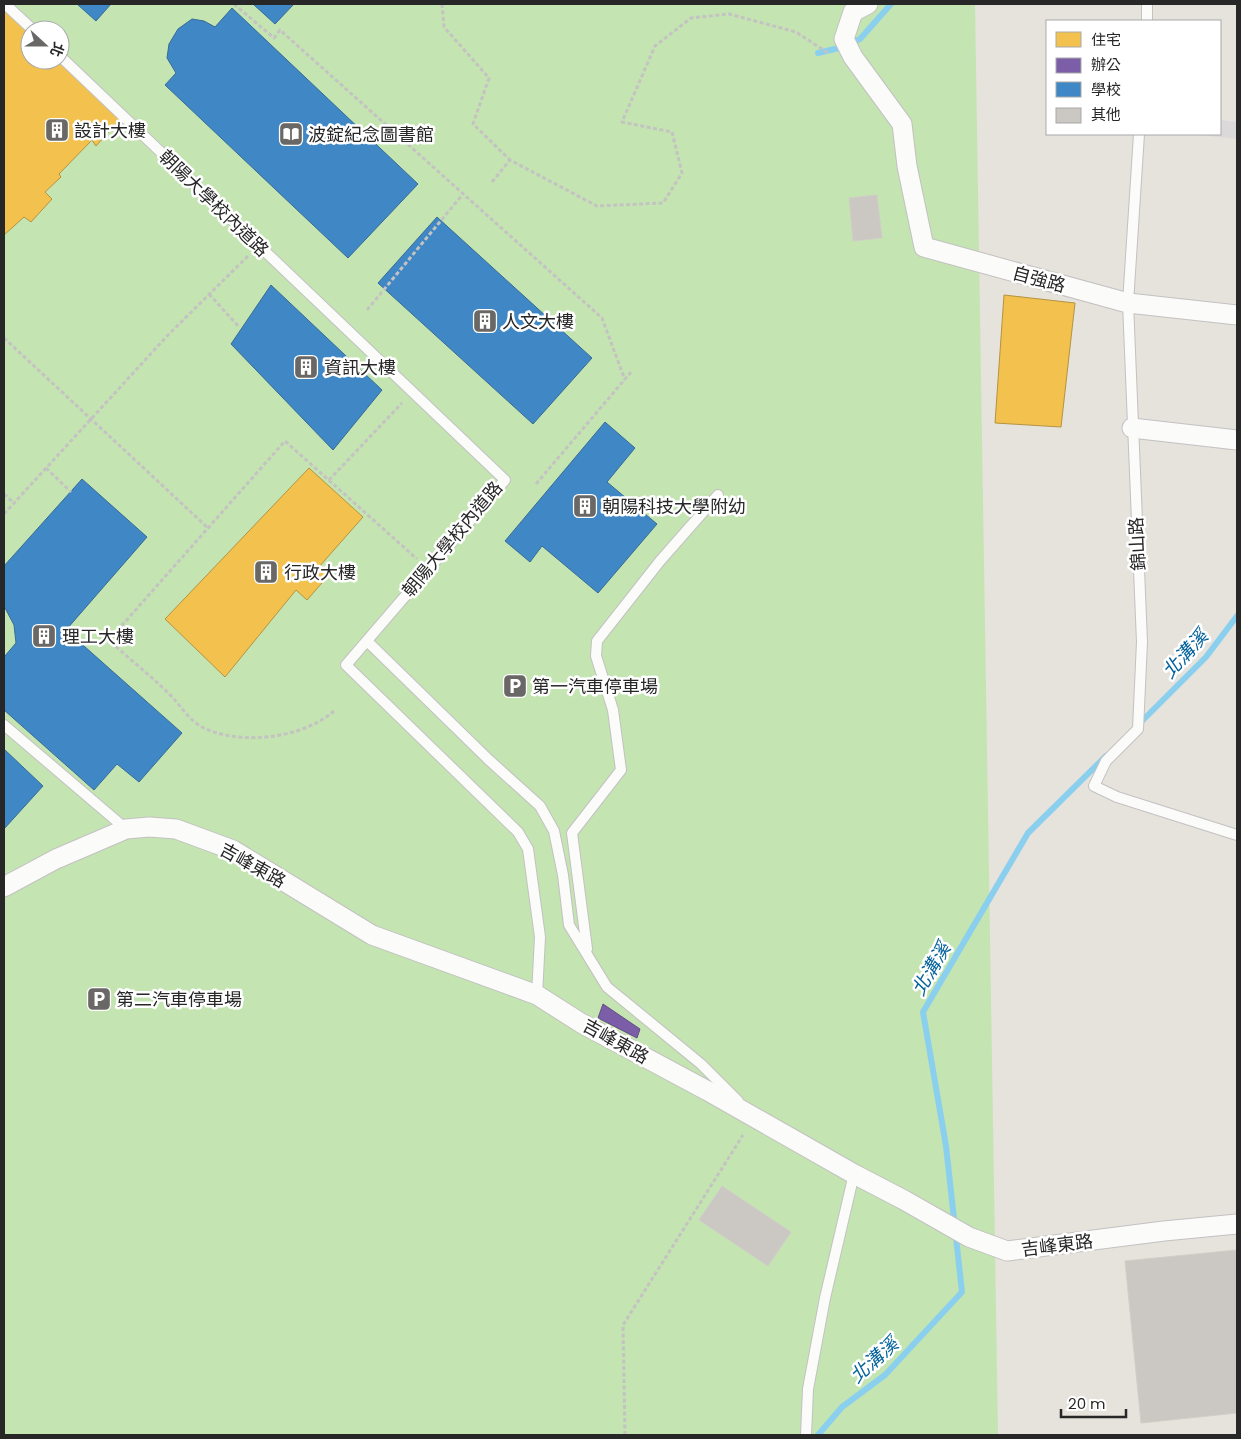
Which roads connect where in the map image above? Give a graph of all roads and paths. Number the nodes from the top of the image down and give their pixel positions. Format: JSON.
{"nodes":[{"id":1,"x":5,"y":4,"type":"edge"},
{"id":2,"x":234,"y":4,"type":"edge"},
{"id":3,"x":442,"y":4,"type":"edge"},
{"id":4,"x":868,"y":4,"type":"edge"},
{"id":5,"x":1148,"y":4,"type":"edge"},
{"id":6,"x":22,"y":20,"type":"edge"},
{"id":7,"x":1147,"y":20,"type":"edge"},
{"id":8,"x":829,"y":54,"type":"dead end"},
{"id":9,"x":70,"y":65,"type":"edge"},
{"id":10,"x":1139,"y":135,"type":"edge"},
{"id":11,"x":510,"y":160,"type":"junction"},
{"id":12,"x":492,"y":182,"type":"dead end"},
{"id":13,"x":463,"y":194,"type":"junction"},
{"id":14,"x":259,"y":245,"type":"junction"},
{"id":15,"x":209,"y":294,"type":"junction"},
{"id":16,"x":1128,"y":303,"type":"junction"},
{"id":17,"x":367,"y":310,"type":"dead end"},
{"id":18,"x":1237,"y":315,"type":"edge"},
{"id":19,"x":239,"y":327,"type":"dead end"},
{"id":20,"x":4,"y":338,"type":"edge"},
{"id":21,"x":631,"y":372,"type":"dead end"},
{"id":22,"x":625,"y":380,"type":"junction"},
{"id":23,"x":413,"y":392,"type":"junction"},
{"id":24,"x":1132,"y":428,"type":"junction"},
{"id":25,"x":1237,"y":440,"type":"edge"},
{"id":26,"x":46,"y":468,"type":"junction"},
{"id":27,"x":329,"y":480,"type":"junction"},
{"id":28,"x":536,"y":484,"type":"dead end"},
{"id":29,"x":71,"y":492,"type":"dead end"},
{"id":30,"x":4,"y":494,"type":"edge"},
{"id":31,"x":718,"y":496,"type":"dead end"},
{"id":32,"x":14,"y":503,"type":"junction"},
{"id":33,"x":4,"y":514,"type":"edge"},
{"id":34,"x":208,"y":528,"type":"junction"},
{"id":35,"x":428,"y":569,"type":"junction"},
{"id":36,"x":367,"y":641,"type":"junction"},
{"id":37,"x":334,"y":711,"type":"dead end"},
{"id":38,"x":4,"y":724,"type":"edge"},
{"id":39,"x":126,"y":829,"type":"junction"},
{"id":40,"x":1237,"y":835,"type":"edge"},
{"id":41,"x":4,"y":887,"type":"edge"},
{"id":42,"x":605,"y":983,"type":"junction"},
{"id":43,"x":537,"y":995,"type":"junction"},
{"id":44,"x":755,"y":1117,"type":"junction"},
{"id":45,"x":854,"y":1174,"type":"junction"},
{"id":46,"x":1237,"y":1224,"type":"edge"},
{"id":47,"x":625,"y":1435,"type":"edge"},
{"id":48,"x":806,"y":1435,"type":"edge"}],
"edges":[{"from":1,"to":6,"type":"lane"},
{"from":2,"to":13,"type":"path"},
{"from":3,"to":11,"type":"path"},
{"from":4,"to":16,"type":"street","name":"自強路"},
{"from":5,"to":7,"type":"lane"},
{"from":8,"to":11,"type":"path"},
{"from":9,"to":14,"type":"lane","name":"朝陽大學校內道路"},
{"from":10,"to":16,"type":"lane","name":"錦山路"},
{"from":11,"to":12,"type":"path"},
{"from":13,"to":17,"type":"path"},
{"from":13,"to":22,"type":"path"},
{"from":14,"to":15,"type":"path"},
{"from":14,"to":23,"type":"lane","name":"朝陽大學校內道路"},
{"from":15,"to":19,"type":"path"},
{"from":15,"to":26,"type":"path"},
{"from":16,"to":18,"type":"street","name":"自強路"},
{"from":16,"to":24,"type":"lane","name":"錦山路"},
{"from":20,"to":34,"type":"path"},
{"from":21,"to":22,"type":"path"},
{"from":22,"to":28,"type":"path"},
{"from":23,"to":27,"type":"path"},
{"from":23,"to":35,"type":"lane","name":"朝陽大學校內道路"},
{"from":24,"to":25,"type":"street"},
{"from":24,"to":40,"type":"lane","name":"錦山路"},
{"from":26,"to":29,"type":"path"},
{"from":26,"to":32,"type":"path"},
{"from":27,"to":34,"type":"path"},
{"from":27,"to":35,"type":"path"},
{"from":30,"to":32,"type":"path"},
{"from":31,"to":42,"type":"lane"},
{"from":32,"to":33,"type":"path"},
{"from":34,"to":37,"type":"path"},
{"from":35,"to":36,"type":"lane","name":"朝陽大學校內道路"},
{"from":36,"to":42,"type":"lane"},
{"from":36,"to":43,"type":"lane","name":"朝陽大學校內道路"},
{"from":38,"to":39,"type":"lane"},
{"from":39,"to":41,"type":"street","name":"吉峰東路"},
{"from":39,"to":43,"type":"street","name":"吉峰東路"},
{"from":42,"to":44,"type":"lane"},
{"from":43,"to":44,"type":"street","name":"吉峰東路"},
{"from":44,"to":45,"type":"street","name":"吉峰東路"},
{"from":44,"to":47,"type":"path"},
{"from":45,"to":46,"type":"street","name":"吉峰東路"},
{"from":45,"to":48,"type":"lane"}]}
